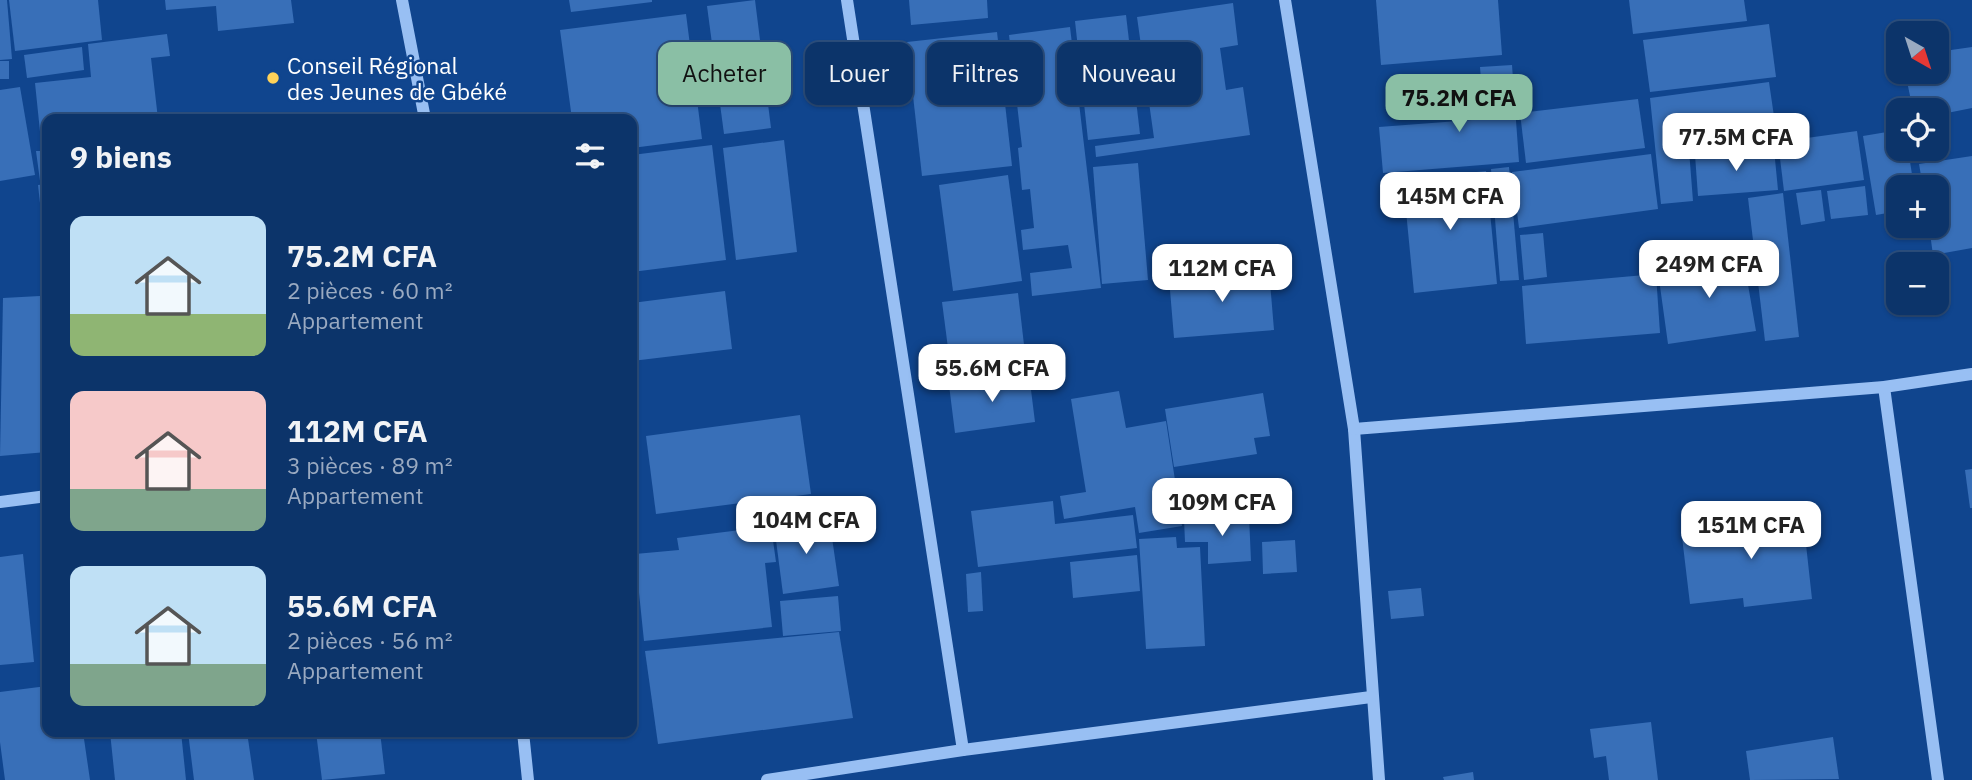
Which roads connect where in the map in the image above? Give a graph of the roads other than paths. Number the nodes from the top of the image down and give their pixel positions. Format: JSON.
{"nodes":[{"id":1,"x":402,"y":0,"type":"edge"},
{"id":2,"x":847,"y":0,"type":"edge"},
{"id":3,"x":1285,"y":0,"type":"edge"},
{"id":4,"x":424,"y":114,"type":"edge"},
{"id":5,"x":1972,"y":374,"type":"edge"},
{"id":6,"x":1884,"y":387,"type":"junction"},
{"id":7,"x":1354,"y":429,"type":"junction"},
{"id":8,"x":42,"y":497,"type":"edge"},
{"id":9,"x":0,"y":502,"type":"edge"},
{"id":10,"x":1371,"y":697,"type":"junction"},
{"id":11,"x":524,"y":737,"type":"edge"},
{"id":12,"x":963,"y":750,"type":"junction"},
{"id":13,"x":528,"y":780,"type":"edge"},
{"id":14,"x":767,"y":780,"type":"edge"},
{"id":15,"x":1379,"y":780,"type":"edge"},
{"id":16,"x":1938,"y":780,"type":"edge"}],
"edges":[{"from":1,"to":4,"type":"street"},
{"from":2,"to":12,"type":"street"},
{"from":3,"to":7,"type":"street"},
{"from":5,"to":6,"type":"street"},
{"from":6,"to":7,"type":"street"},
{"from":6,"to":16,"type":"street"},
{"from":7,"to":10,"type":"street"},
{"from":8,"to":9,"type":"street"},
{"from":10,"to":12,"type":"street"},
{"from":10,"to":15,"type":"street"},
{"from":11,"to":13,"type":"street"},
{"from":12,"to":14,"type":"street"}]}
